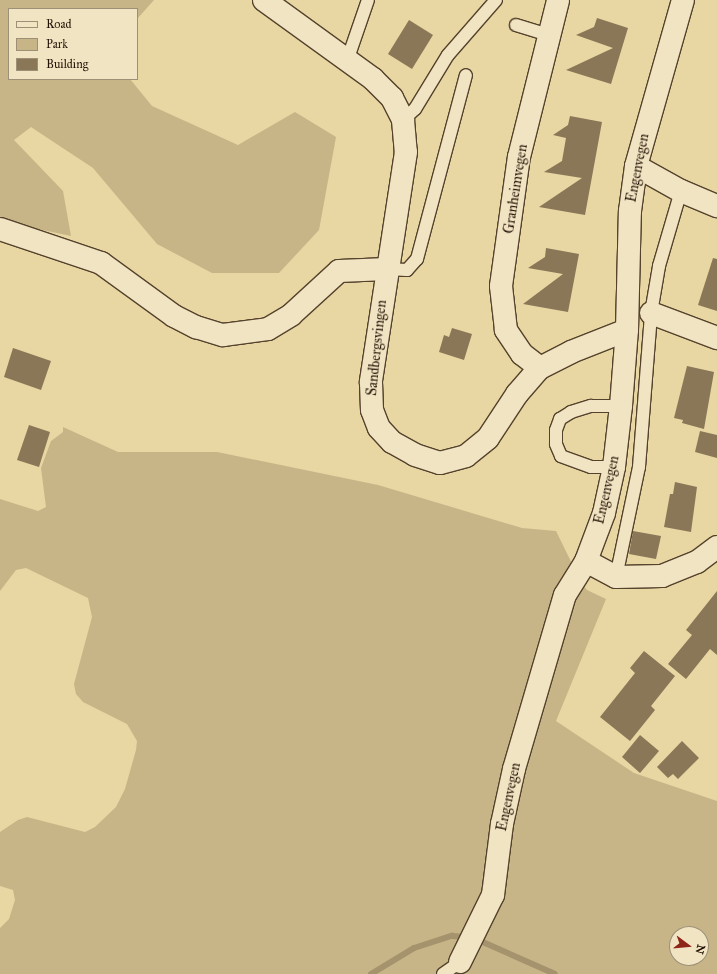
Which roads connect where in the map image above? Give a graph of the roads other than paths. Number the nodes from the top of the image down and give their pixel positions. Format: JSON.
{"nodes":[{"id":1,"x":264,"y":0,"type":"edge"},
{"id":2,"x":368,"y":0,"type":"edge"},
{"id":3,"x":496,"y":0,"type":"edge"},
{"id":4,"x":558,"y":0,"type":"edge"},
{"id":5,"x":683,"y":0,"type":"edge"},
{"id":6,"x":516,"y":25,"type":"dead end"},
{"id":7,"x":549,"y":35,"type":"junction"},
{"id":8,"x":348,"y":58,"type":"junction"},
{"id":9,"x":466,"y":75,"type":"dead end"},
{"id":10,"x":403,"y":120,"type":"junction"},
{"id":11,"x":636,"y":166,"type":"junction"},
{"id":12,"x":681,"y":191,"type":"junction"},
{"id":13,"x":717,"y":206,"type":"edge"},
{"id":14,"x":0,"y":229,"type":"edge"},
{"id":15,"x":387,"y":269,"type":"junction"},
{"id":16,"x":651,"y":313,"type":"junction"},
{"id":17,"x":627,"y":330,"type":"junction"},
{"id":18,"x":717,"y":338,"type":"edge"},
{"id":19,"x":540,"y":368,"type":"junction"},
{"id":20,"x":621,"y":406,"type":"junction"},
{"id":21,"x":614,"y":467,"type":"junction"},
{"id":22,"x":717,"y":546,"type":"edge"},
{"id":23,"x":586,"y":560,"type":"junction"},
{"id":24,"x":616,"y":577,"type":"junction"},
{"id":25,"x":453,"y":970,"type":"edge"}],
"edges":[{"from":1,"to":8,"type":"street","name":"Sandbergsvingen"},
{"from":2,"to":8,"type":"lane"},
{"from":3,"to":10,"type":"lane"},
{"from":4,"to":7,"type":"street","name":"Granheimvegen"},
{"from":5,"to":11,"type":"street","name":"Engenvegen"},
{"from":6,"to":7,"type":"lane"},
{"from":7,"to":19,"type":"street","name":"Granheimvegen"},
{"from":8,"to":10,"type":"street","name":"Sandbergsvingen"},
{"from":9,"to":15,"type":"lane"},
{"from":10,"to":15,"type":"street","name":"Sandbergsvingen"},
{"from":11,"to":12,"type":"street"},
{"from":11,"to":17,"type":"street","name":"Engenvegen"},
{"from":12,"to":13,"type":"street"},
{"from":12,"to":16,"type":"lane"},
{"from":14,"to":15,"type":"street"},
{"from":15,"to":19,"type":"street","name":"Sandbergsvingen"},
{"from":16,"to":18,"type":"street"},
{"from":16,"to":24,"type":"lane"},
{"from":17,"to":19,"type":"street","name":"Sandbergsvingen"},
{"from":17,"to":20,"type":"street","name":"Engenvegen"},
{"from":20,"to":21,"type":"street","name":"Engenvegen"},
{"from":20,"to":21,"type":"lane"},
{"from":21,"to":23,"type":"street","name":"Engenvegen"},
{"from":22,"to":24,"type":"street"},
{"from":23,"to":24,"type":"street"},
{"from":23,"to":25,"type":"street","name":"Engenvegen"}]}
